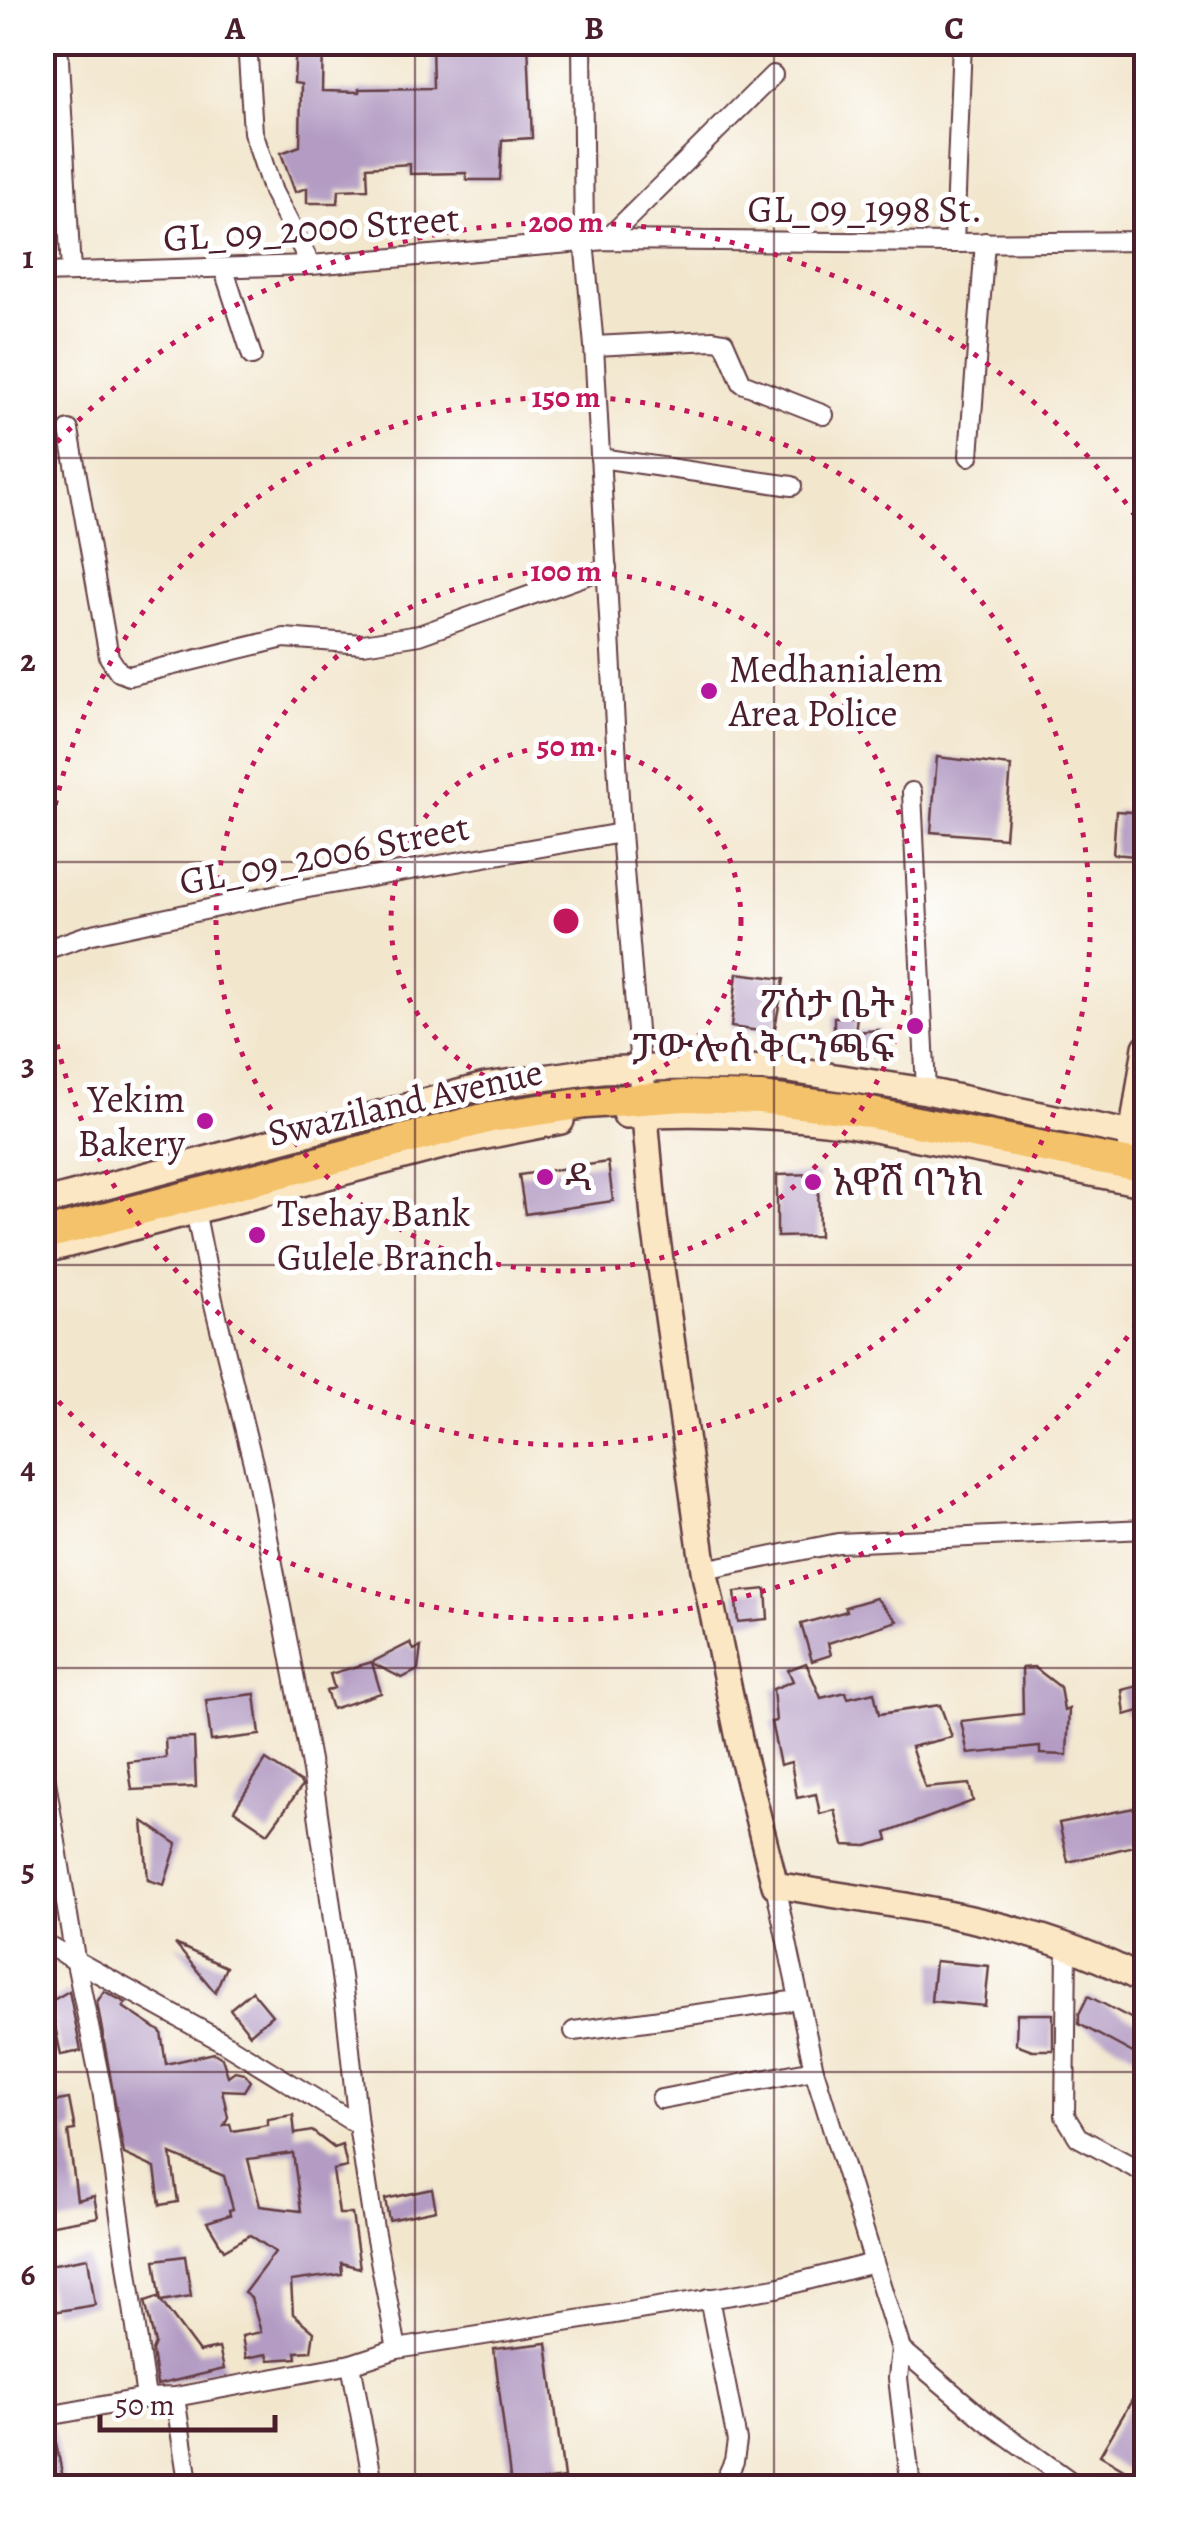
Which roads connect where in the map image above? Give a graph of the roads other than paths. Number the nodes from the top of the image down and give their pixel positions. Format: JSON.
{"nodes":[{"id":1,"x":58,"y":42,"type":"edge"},
{"id":2,"x":246,"y":42,"type":"edge"},
{"id":3,"x":582,"y":42,"type":"edge"},
{"id":4,"x":962,"y":42,"type":"edge"},
{"id":5,"x":774,"y":75,"type":"dead end"},
{"id":6,"x":606,"y":240,"type":"junction"},
{"id":7,"x":584,"y":241,"type":"junction"},
{"id":8,"x":1146,"y":241,"type":"edge"},
{"id":9,"x":986,"y":242,"type":"junction"},
{"id":10,"x":954,"y":244,"type":"junction"},
{"id":11,"x":311,"y":265,"type":"junction"},
{"id":12,"x":224,"y":270,"type":"junction"},
{"id":13,"x":70,"y":272,"type":"junction"},
{"id":14,"x":42,"y":273,"type":"edge"},
{"id":15,"x":594,"y":346,"type":"junction"},
{"id":16,"x":252,"y":356,"type":"dead end"},
{"id":17,"x":824,"y":416,"type":"dead end"},
{"id":18,"x":69,"y":430,"type":"dead end"},
{"id":19,"x":969,"y":456,"type":"dead end"},
{"id":20,"x":600,"y":458,"type":"junction"},
{"id":21,"x":792,"y":486,"type":"dead end"},
{"id":22,"x":606,"y":568,"type":"junction"},
{"id":23,"x":912,"y":792,"type":"dead end"},
{"id":24,"x":620,"y":833,"type":"junction"},
{"id":25,"x":42,"y":951,"type":"edge"},
{"id":26,"x":1146,"y":1047,"type":"edge"},
{"id":27,"x":641,"y":1091,"type":"junction"},
{"id":28,"x":926,"y":1091,"type":"junction"},
{"id":29,"x":1138,"y":1158,"type":"edge"},
{"id":30,"x":44,"y":1202,"type":"edge"},
{"id":31,"x":196,"y":1210,"type":"junction"},
{"id":32,"x":42,"y":1235,"type":"edge"},
{"id":33,"x":42,"y":1251,"type":"edge"},
{"id":34,"x":1146,"y":1529,"type":"edge"},
{"id":35,"x":704,"y":1570,"type":"junction"},
{"id":36,"x":42,"y":1757,"type":"edge"},
{"id":37,"x":775,"y":1885,"type":"junction"},
{"id":38,"x":42,"y":1942,"type":"edge"},
{"id":39,"x":1066,"y":1948,"type":"junction"},
{"id":40,"x":75,"y":1958,"type":"junction"},
{"id":41,"x":1146,"y":1982,"type":"edge"},
{"id":42,"x":798,"y":2000,"type":"junction"},
{"id":43,"x":574,"y":2031,"type":"dead end"},
{"id":44,"x":814,"y":2070,"type":"junction"},
{"id":45,"x":661,"y":2099,"type":"dead end"},
{"id":46,"x":358,"y":2125,"type":"junction"},
{"id":47,"x":1146,"y":2174,"type":"edge"},
{"id":48,"x":873,"y":2264,"type":"junction"},
{"id":49,"x":709,"y":2298,"type":"junction"},
{"id":50,"x":901,"y":2348,"type":"junction"},
{"id":51,"x":397,"y":2349,"type":"junction"},
{"id":52,"x":352,"y":2364,"type":"junction"},
{"id":53,"x":175,"y":2397,"type":"junction"},
{"id":54,"x":146,"y":2398,"type":"junction"},
{"id":55,"x":42,"y":2416,"type":"edge"},
{"id":56,"x":190,"y":2488,"type":"edge"},
{"id":57,"x":374,"y":2488,"type":"edge"},
{"id":58,"x":722,"y":2488,"type":"edge"},
{"id":59,"x":911,"y":2488,"type":"edge"},
{"id":60,"x":1080,"y":2488,"type":"edge"}],
"edges":[{"from":1,"to":13,"type":"street"},
{"from":2,"to":11,"type":"street"},
{"from":3,"to":7,"type":"street"},
{"from":4,"to":10,"type":"street"},
{"from":5,"to":6,"type":"street"},
{"from":6,"to":7,"type":"street","name":"GL_09_1998 St."},
{"from":6,"to":10,"type":"street","name":"GL_09_1998 St."},
{"from":7,"to":11,"type":"street","name":"GL_09_2000 Street"},
{"from":7,"to":15,"type":"street"},
{"from":8,"to":9,"type":"street","name":"GL_09_1998 St."},
{"from":9,"to":10,"type":"street","name":"GL_09_1998 St."},
{"from":9,"to":19,"type":"street"},
{"from":11,"to":12,"type":"street","name":"GL_09_2000 Street"},
{"from":12,"to":13,"type":"street","name":"GL_09_2000 Street"},
{"from":12,"to":16,"type":"street"},
{"from":13,"to":14,"type":"street","name":"GL_09_2000 Street"},
{"from":15,"to":17,"type":"street"},
{"from":15,"to":20,"type":"street"},
{"from":18,"to":22,"type":"street"},
{"from":20,"to":21,"type":"street"},
{"from":20,"to":22,"type":"street"},
{"from":22,"to":24,"type":"street"},
{"from":23,"to":28,"type":"street"},
{"from":24,"to":25,"type":"street","name":"GL_09_2006 Street"},
{"from":24,"to":27,"type":"street"},
{"from":26,"to":29,"type":"main road"},
{"from":27,"to":28,"type":"main road"},
{"from":27,"to":29,"type":"main road","name":"Swaziland Avenue"},
{"from":27,"to":30,"type":"main road","name":"Swaziland Avenue"},
{"from":27,"to":31,"type":"main road"},
{"from":27,"to":32,"type":"main road","name":"Swaziland Avenue"},
{"from":27,"to":35,"type":"main road"},
{"from":28,"to":29,"type":"main road"},
{"from":31,"to":33,"type":"main road"},
{"from":31,"to":46,"type":"street"},
{"from":34,"to":35,"type":"street"},
{"from":35,"to":37,"type":"main road"},
{"from":36,"to":40,"type":"street"},
{"from":37,"to":39,"type":"main road"},
{"from":37,"to":42,"type":"street"},
{"from":38,"to":40,"type":"street"},
{"from":39,"to":41,"type":"main road"},
{"from":39,"to":47,"type":"street"},
{"from":40,"to":46,"type":"street"},
{"from":40,"to":54,"type":"street"},
{"from":42,"to":43,"type":"street"},
{"from":42,"to":44,"type":"street"},
{"from":44,"to":45,"type":"street"},
{"from":44,"to":48,"type":"street"},
{"from":46,"to":51,"type":"street"},
{"from":48,"to":49,"type":"street"},
{"from":48,"to":50,"type":"street"},
{"from":49,"to":51,"type":"street"},
{"from":49,"to":58,"type":"street"},
{"from":50,"to":59,"type":"street"},
{"from":50,"to":60,"type":"street"},
{"from":51,"to":52,"type":"street"},
{"from":52,"to":53,"type":"street"},
{"from":52,"to":57,"type":"street"},
{"from":53,"to":54,"type":"street"},
{"from":53,"to":56,"type":"street"},
{"from":54,"to":55,"type":"street"}]}
